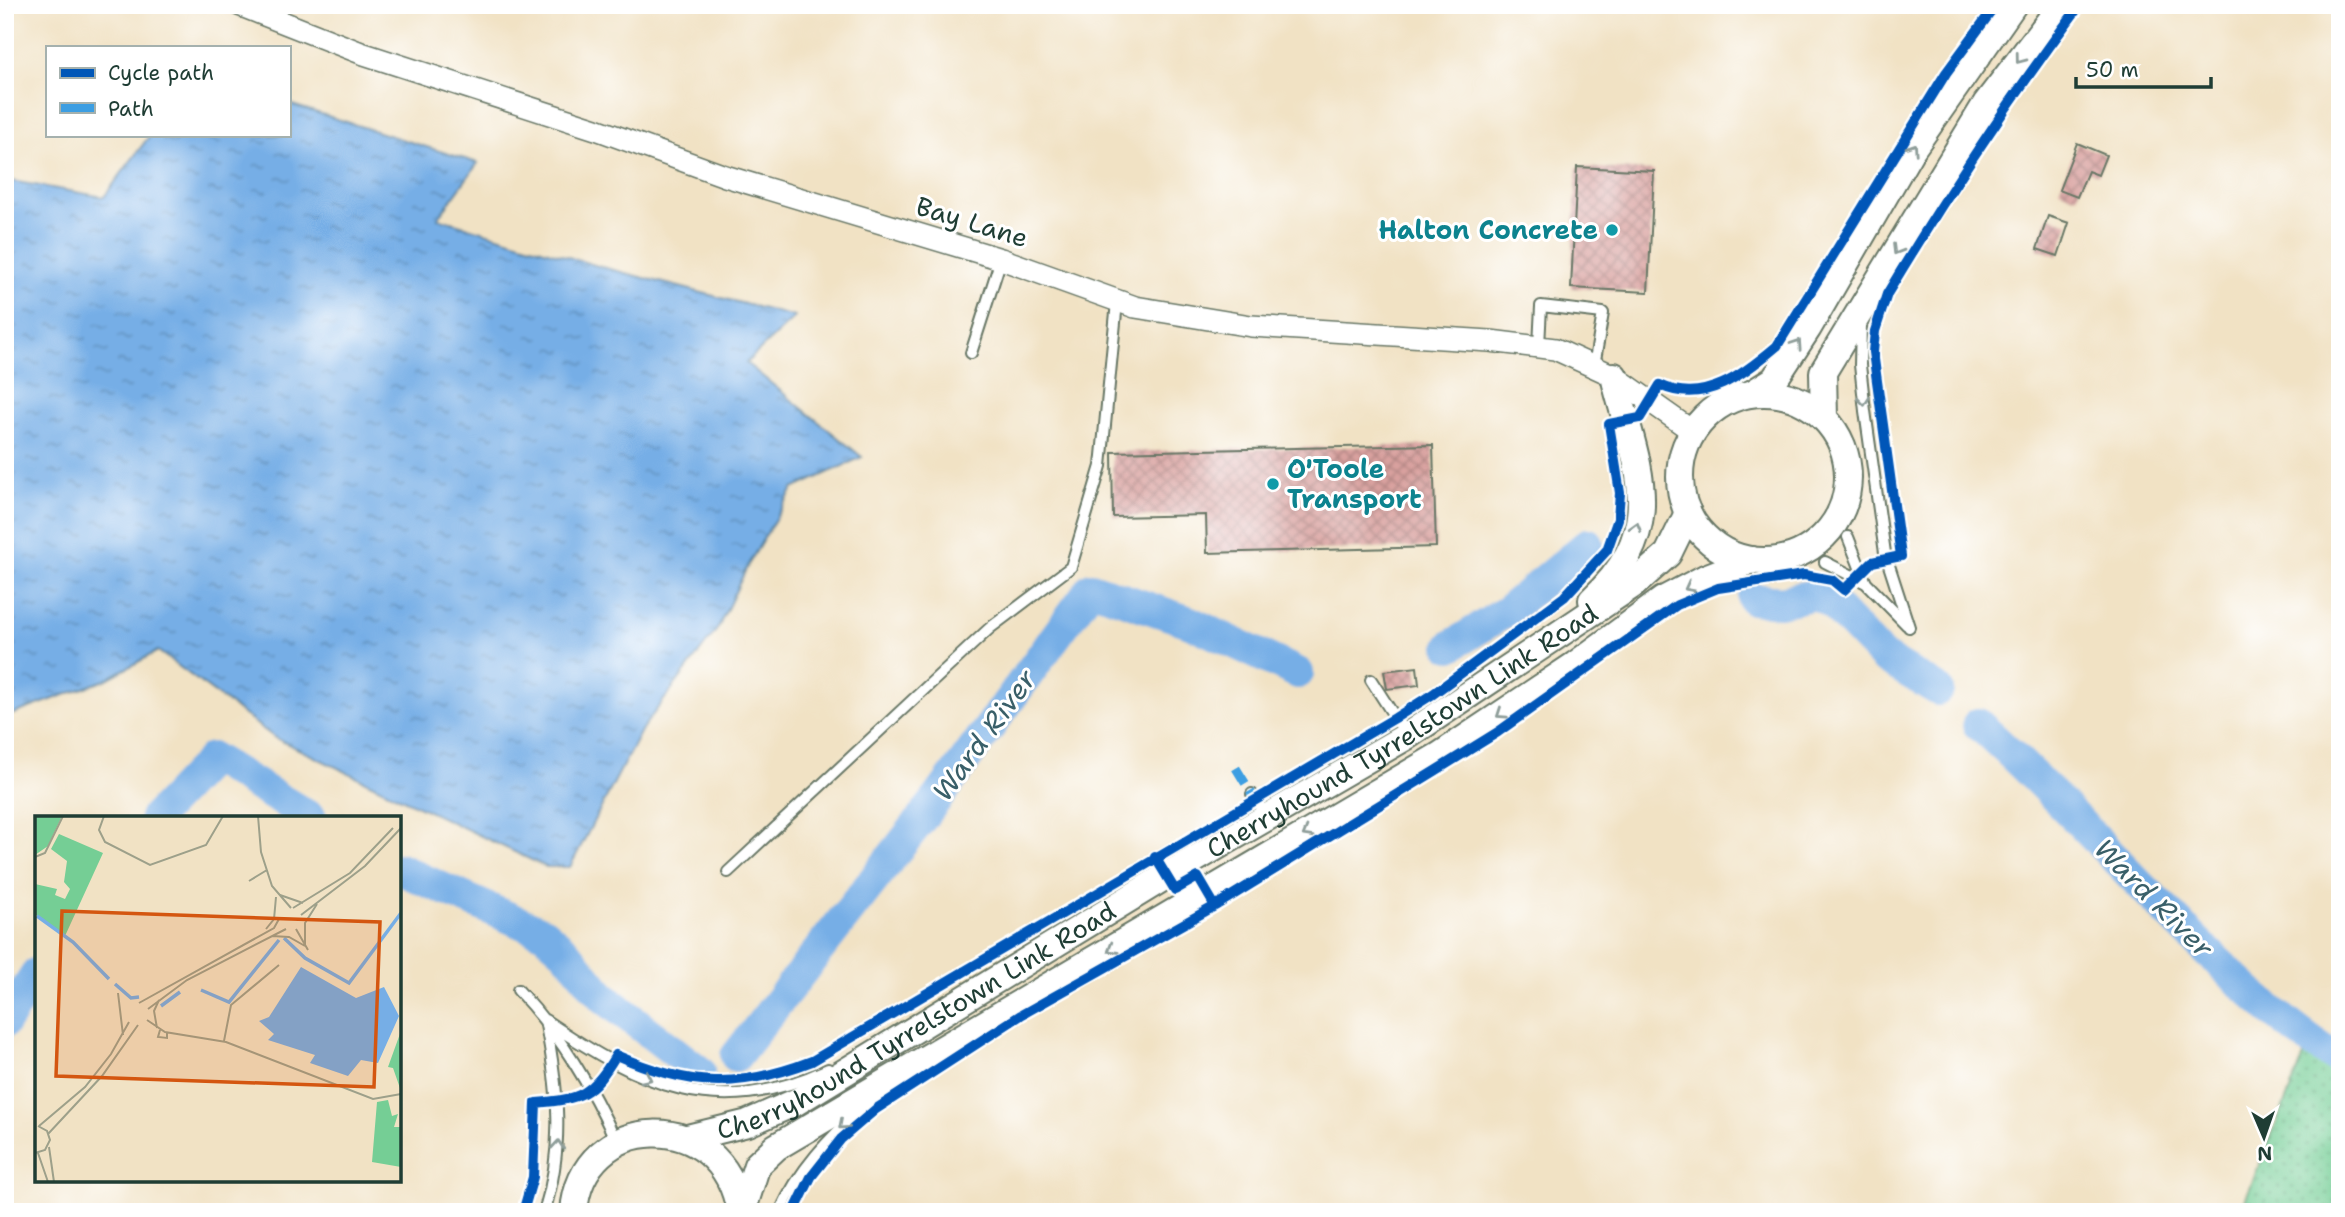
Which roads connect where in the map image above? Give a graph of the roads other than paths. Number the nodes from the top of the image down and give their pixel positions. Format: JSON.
{"nodes":[{"id":1,"x":239,"y":5,"type":"edge"},
{"id":2,"x":2013,"y":5,"type":"edge"},
{"id":3,"x":2062,"y":5,"type":"edge"},
{"id":4,"x":1001,"y":259,"type":"junction"},
{"id":5,"x":1117,"y":302,"type":"junction"},
{"id":6,"x":1861,"y":309,"type":"junction"},
{"id":7,"x":1539,"y":346,"type":"junction"},
{"id":8,"x":971,"y":353,"type":"dead end"},
{"id":9,"x":1604,"y":371,"type":"junction"},
{"id":10,"x":1753,"y":393,"type":"junction"},
{"id":11,"x":1824,"y":418,"type":"junction"},
{"id":12,"x":1692,"y":432,"type":"junction"},
{"id":13,"x":1688,"y":513,"type":"junction"},
{"id":14,"x":1848,"y":537,"type":"dead end"},
{"id":15,"x":1752,"y":560,"type":"junction"},
{"id":16,"x":1825,"y":562,"type":"dead end"},
{"id":17,"x":1866,"y":583,"type":"junction"},
{"id":18,"x":1371,"y":680,"type":"dead end"},
{"id":19,"x":1472,"y":694,"type":"junction"},
{"id":20,"x":1407,"y":736,"type":"junction"},
{"id":21,"x":1252,"y":794,"type":"dead end"},
{"id":22,"x":1267,"y":817,"type":"junction"},
{"id":23,"x":728,"y":872,"type":"dead end"},
{"id":24,"x":518,"y":990,"type":"dead end"},
{"id":25,"x":545,"y":1020,"type":"junction"},
{"id":26,"x":922,"y":1024,"type":"junction"},
{"id":27,"x":957,"y":1041,"type":"junction"},
{"id":28,"x":687,"y":1138,"type":"junction"},
{"id":29,"x":617,"y":1143,"type":"junction"},
{"id":30,"x":544,"y":1212,"type":"edge"},
{"id":31,"x":574,"y":1212,"type":"edge"},
{"id":32,"x":741,"y":1212,"type":"edge"},
{"id":33,"x":780,"y":1212,"type":"edge"}],
"edges":[{"from":1,"to":4,"type":"street","name":"Bay Lane"},
{"from":10,"to":2,"type":"street","one_way":true},
{"from":3,"to":6,"type":"street","one_way":true},
{"from":4,"to":5,"type":"street","name":"Bay Lane"},
{"from":4,"to":8,"type":"lane"},
{"from":5,"to":7,"type":"street","name":"Bay Lane"},
{"from":5,"to":23,"type":"lane"},
{"from":6,"to":11,"type":"street"},
{"from":6,"to":17,"type":"lane","one_way":true},
{"from":7,"to":9,"type":"street","name":"Bay Lane"},
{"from":7,"to":9,"type":"lane"},
{"from":9,"to":12,"type":"street","name":"Bay Lane"},
{"from":19,"to":9,"type":"street","one_way":true},
{"from":10,"to":11,"type":"street"},
{"from":10,"to":12,"type":"street"},
{"from":11,"to":15,"type":"street"},
{"from":12,"to":13,"type":"street"},
{"from":13,"to":15,"type":"street"},
{"from":13,"to":19,"type":"street","name":"Cherryhound Tyrrelstown Link Road"},
{"from":14,"to":17,"type":"lane"},
{"from":15,"to":27,"type":"street","name":"Cherryhound Tyrrelstown Link Road","one_way":true},
{"from":16,"to":17,"type":"lane"},
{"from":18,"to":20,"type":"lane"},
{"from":19,"to":20,"type":"street","name":"Cherryhound Tyrrelstown Link Road"},
{"from":20,"to":22,"type":"street","name":"Cherryhound Tyrrelstown Link Road"},
{"from":21,"to":22,"type":"lane"},
{"from":22,"to":26,"type":"street","name":"Cherryhound Tyrrelstown Link Road"},
{"from":24,"to":25,"type":"lane"},
{"from":25,"to":26,"type":"lane","one_way":true},
{"from":25,"to":29,"type":"lane"},
{"from":30,"to":25,"type":"lane","one_way":true},
{"from":26,"to":28,"type":"street","name":"Cherryhound Tyrrelstown Link Road"},
{"from":27,"to":32,"type":"street","name":"Cherryhound Tyrrelstown Link Road"},
{"from":27,"to":33,"type":"lane","one_way":true},
{"from":28,"to":29,"type":"street"},
{"from":28,"to":32,"type":"street"},
{"from":29,"to":31,"type":"street"}]}
